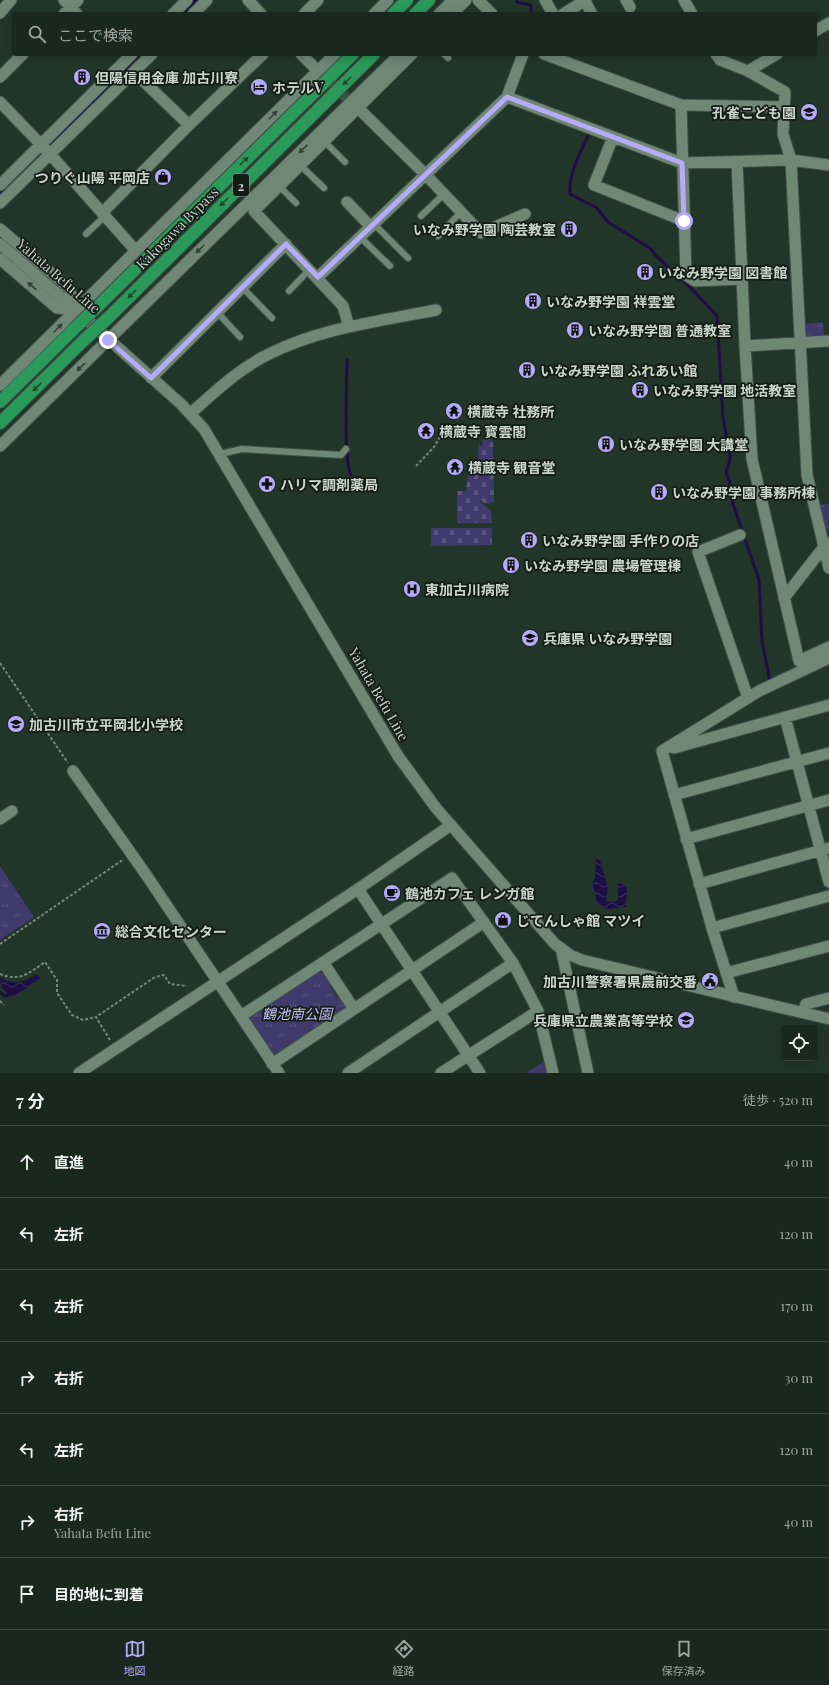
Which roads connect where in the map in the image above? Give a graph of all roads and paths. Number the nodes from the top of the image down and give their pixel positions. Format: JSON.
{"nodes":[{"id":1,"x":11,"y":0,"type":"edge"},
{"id":2,"x":187,"y":0,"type":"edge"},
{"id":3,"x":207,"y":0,"type":"edge"},
{"id":4,"x":248,"y":0,"type":"edge"},
{"id":5,"x":318,"y":0,"type":"edge"},
{"id":6,"x":388,"y":0,"type":"edge"},
{"id":7,"x":408,"y":0,"type":"edge"},
{"id":8,"x":429,"y":0,"type":"edge"},
{"id":9,"x":453,"y":0,"type":"edge"},
{"id":10,"x":466,"y":0,"type":"edge"},
{"id":11,"x":478,"y":0,"type":"edge"},
{"id":12,"x":545,"y":0,"type":"edge"},
{"id":13,"x":586,"y":0,"type":"edge"},
{"id":14,"x":684,"y":0,"type":"edge"},
{"id":15,"x":175,"y":12,"type":"edge"},
{"id":16,"x":195,"y":12,"type":"edge"},
{"id":17,"x":259,"y":12,"type":"edge"},
{"id":18,"x":306,"y":12,"type":"edge"},
{"id":19,"x":376,"y":12,"type":"edge"},
{"id":20,"x":395,"y":12,"type":"edge"},
{"id":21,"x":417,"y":12,"type":"edge"},
{"id":22,"x":441,"y":12,"type":"edge"},
{"id":23,"x":454,"y":12,"type":"edge"},
{"id":24,"x":490,"y":12,"type":"edge"},
{"id":25,"x":552,"y":12,"type":"edge"},
{"id":26,"x":566,"y":12,"type":"edge"},
{"id":27,"x":591,"y":12,"type":"edge"},
{"id":28,"x":691,"y":12,"type":"edge"},
{"id":29,"x":0,"y":13,"type":"edge"},
{"id":30,"x":21,"y":56,"type":"edge"},
{"id":31,"x":150,"y":56,"type":"edge"},
{"id":32,"x":261,"y":56,"type":"edge"},
{"id":33,"x":303,"y":56,"type":"edge"},
{"id":34,"x":333,"y":56,"type":"edge"},
{"id":35,"x":351,"y":56,"type":"edge"},
{"id":36,"x":372,"y":56,"type":"edge"},
{"id":37,"x":398,"y":56,"type":"edge"},
{"id":38,"x":410,"y":56,"type":"edge"},
{"id":39,"x":522,"y":56,"type":"edge"},
{"id":40,"x":549,"y":56,"type":"edge"},
{"id":41,"x":717,"y":56,"type":"edge"},
{"id":42,"x":773,"y":56,"type":"edge"},
{"id":43,"x":124,"y":57,"type":"edge"},
{"id":44,"x":318,"y":71,"type":"junction"},
{"id":45,"x":748,"y":71,"type":"junction"},
{"id":46,"x":134,"y":72,"type":"junction"},
{"id":47,"x":0,"y":77,"type":"edge"},
{"id":48,"x":507,"y":97,"type":"junction"},
{"id":49,"x":0,"y":102,"type":"edge"},
{"id":50,"x":681,"y":105,"type":"junction"},
{"id":51,"x":355,"y":106,"type":"junction"},
{"id":52,"x":784,"y":107,"type":"junction"},
{"id":53,"x":189,"y":125,"type":"junction"},
{"id":54,"x":613,"y":137,"type":"junction"},
{"id":55,"x":324,"y":141,"type":"junction"},
{"id":56,"x":45,"y":149,"type":"junction"},
{"id":57,"x":791,"y":160,"type":"junction"},
{"id":58,"x":344,"y":162,"type":"dead end"},
{"id":59,"x":738,"y":162,"type":"junction"},
{"id":60,"x":682,"y":163,"type":"junction"},
{"id":61,"x":300,"y":165,"type":"junction"},
{"id":62,"x":829,"y":165,"type":"edge"},
{"id":63,"x":426,"y":175,"type":"junction"},
{"id":64,"x":0,"y":184,"type":"edge"},
{"id":65,"x":279,"y":186,"type":"junction"},
{"id":66,"x":324,"y":188,"type":"dead end"},
{"id":67,"x":444,"y":194,"type":"junction"},
{"id":68,"x":347,"y":202,"type":"dead end"},
{"id":69,"x":0,"y":203,"type":"edge"},
{"id":70,"x":296,"y":203,"type":"dead end"},
{"id":71,"x":461,"y":212,"type":"junction"},
{"id":72,"x":525,"y":214,"type":"dead end"},
{"id":73,"x":104,"y":215,"type":"junction"},
{"id":74,"x":421,"y":216,"type":"dead end"},
{"id":75,"x":684,"y":221,"type":"junction"},
{"id":76,"x":373,"y":225,"type":"junction"},
{"id":77,"x":0,"y":229,"type":"edge"},
{"id":78,"x":86,"y":234,"type":"dead end"},
{"id":79,"x":438,"y":236,"type":"dead end"},
{"id":80,"x":360,"y":237,"type":"junction"},
{"id":81,"x":0,"y":244,"type":"edge"},
{"id":82,"x":286,"y":244,"type":"junction"},
{"id":83,"x":136,"y":251,"type":"junction"},
{"id":84,"x":408,"y":258,"type":"dead end"},
{"id":85,"x":0,"y":259,"type":"edge"},
{"id":86,"x":390,"y":266,"type":"dead end"},
{"id":87,"x":314,"y":273,"type":"junction"},
{"id":88,"x":742,"y":279,"type":"junction"},
{"id":89,"x":242,"y":287,"type":"junction"},
{"id":90,"x":289,"y":291,"type":"dead end"},
{"id":91,"x":76,"y":310,"type":"junction"},
{"id":92,"x":436,"y":310,"type":"dead end"},
{"id":93,"x":217,"y":312,"type":"junction"},
{"id":94,"x":272,"y":318,"type":"dead end"},
{"id":95,"x":349,"y":327,"type":"junction"},
{"id":96,"x":240,"y":337,"type":"dead end"},
{"id":97,"x":108,"y":340,"type":"junction"},
{"id":98,"x":829,"y":341,"type":"edge"},
{"id":99,"x":800,"y":343,"type":"junction"},
{"id":100,"x":745,"y":346,"type":"junction"},
{"id":101,"x":151,"y":378,"type":"junction"},
{"id":102,"x":0,"y":385,"type":"edge"},
{"id":103,"x":0,"y":402,"type":"edge"},
{"id":104,"x":190,"y":413,"type":"junction"},
{"id":105,"x":0,"y":423,"type":"edge"},
{"id":106,"x":447,"y":425,"type":"dead end"},
{"id":107,"x":0,"y":446,"type":"edge"},
{"id":108,"x":346,"y":450,"type":"dead end"},
{"id":109,"x":220,"y":454,"type":"junction"},
{"id":110,"x":416,"y":466,"type":"dead end"},
{"id":111,"x":740,"y":535,"type":"dead end"},
{"id":112,"x":827,"y":544,"type":"edge"},
{"id":113,"x":829,"y":568,"type":"edge"},
{"id":114,"x":784,"y":598,"type":"junction"},
{"id":115,"x":829,"y":647,"type":"edge"},
{"id":116,"x":829,"y":658,"type":"edge"},
{"id":117,"x":0,"y":663,"type":"edge"},
{"id":118,"x":748,"y":698,"type":"junction"},
{"id":119,"x":829,"y":705,"type":"edge"},
{"id":120,"x":785,"y":718,"type":"junction"},
{"id":121,"x":662,"y":751,"type":"junction"},
{"id":122,"x":829,"y":753,"type":"edge"},
{"id":123,"x":797,"y":762,"type":"junction"},
{"id":124,"x":73,"y":771,"type":"joint"},
{"id":125,"x":674,"y":795,"type":"junction"},
{"id":126,"x":829,"y":800,"type":"edge"},
{"id":127,"x":809,"y":806,"type":"junction"},
{"id":128,"x":12,"y":811,"type":"dead end"},
{"id":129,"x":0,"y":819,"type":"edge"},
{"id":130,"x":451,"y":825,"type":"junction"},
{"id":131,"x":686,"y":838,"type":"junction"},
{"id":132,"x":824,"y":849,"type":"edge"},
{"id":133,"x":131,"y":854,"type":"junction"},
{"id":134,"x":829,"y":882,"type":"edge"},
{"id":135,"x":699,"y":884,"type":"junction"},
{"id":136,"x":358,"y":889,"type":"junction"},
{"id":137,"x":829,"y":896,"type":"edge"},
{"id":138,"x":484,"y":922,"type":"junction"},
{"id":139,"x":380,"y":924,"type":"junction"},
{"id":140,"x":712,"y":928,"type":"junction"},
{"id":141,"x":0,"y":944,"type":"edge"},
{"id":142,"x":829,"y":946,"type":"edge"},
{"id":143,"x":561,"y":948,"type":"junction"},
{"id":144,"x":323,"y":962,"type":"junction"},
{"id":145,"x":513,"y":963,"type":"junction"},
{"id":146,"x":412,"y":971,"type":"junction"},
{"id":147,"x":726,"y":973,"type":"junction"},
{"id":148,"x":0,"y":974,"type":"edge"},
{"id":149,"x":218,"y":982,"type":"junction"},
{"id":150,"x":187,"y":986,"type":"dead end"},
{"id":151,"x":734,"y":997,"type":"junction"},
{"id":152,"x":829,"y":998,"type":"edge"},
{"id":153,"x":0,"y":1001,"type":"edge"},
{"id":154,"x":4,"y":1004,"type":"dead end"},
{"id":155,"x":354,"y":1010,"type":"junction"},
{"id":156,"x":538,"y":1011,"type":"junction"},
{"id":157,"x":803,"y":1012,"type":"junction"},
{"id":158,"x":440,"y":1013,"type":"junction"},
{"id":159,"x":241,"y":1016,"type":"junction"},
{"id":160,"x":96,"y":1017,"type":"junction"},
{"id":161,"x":829,"y":1019,"type":"edge"},
{"id":162,"x":110,"y":1040,"type":"dead end"},
{"id":163,"x":468,"y":1055,"type":"junction"},
{"id":164,"x":276,"y":1068,"type":"edge"},
{"id":165,"x":79,"y":1073,"type":"edge"},
{"id":166,"x":348,"y":1073,"type":"edge"},
{"id":167,"x":441,"y":1073,"type":"edge"},
{"id":168,"x":480,"y":1073,"type":"edge"},
{"id":169,"x":553,"y":1073,"type":"edge"},
{"id":170,"x":588,"y":1073,"type":"edge"}],
"edges":[{"from":1,"to":29,"type":"street"},
{"from":2,"to":15,"type":"street"},
{"from":3,"to":16,"type":"street"},
{"from":4,"to":17,"type":"street"},
{"from":5,"to":18,"type":"street"},
{"from":6,"to":19,"type":"street"},
{"from":7,"to":20,"type":"highway"},
{"from":8,"to":21,"type":"highway"},
{"from":9,"to":22,"type":"street"},
{"from":10,"to":23,"type":"street"},
{"from":11,"to":24,"type":"street"},
{"from":12,"to":25,"type":"street"},
{"from":13,"to":26,"type":"street"},
{"from":13,"to":27,"type":"street"},
{"from":14,"to":28,"type":"street"},
{"from":30,"to":47,"type":"street"},
{"from":31,"to":46,"type":"street"},
{"from":32,"to":53,"type":"street"},
{"from":33,"to":44,"type":"street"},
{"from":34,"to":44,"type":"street"},
{"from":103,"to":35,"type":"highway","name":"Kakogawa Bypass","number":"2","one_way":true,"bridge":true},
{"from":36,"to":105,"type":"highway","name":"Kakogawa Bypass","number":"2","one_way":true,"bridge":true},
{"from":37,"to":51,"type":"street"},
{"from":38,"to":51,"type":"street"},
{"from":39,"to":48,"type":"street"},
{"from":40,"to":50,"type":"street"},
{"from":41,"to":45,"type":"street"},
{"from":42,"to":45,"type":"street"},
{"from":43,"to":56,"type":"street"},
{"from":83,"to":44,"type":"street","one_way":true},
{"from":45,"to":52,"type":"street"},
{"from":46,"to":53,"type":"street"},
{"from":46,"to":56,"type":"street"},
{"from":48,"to":54,"type":"street"},
{"from":48,"to":63,"type":"street"},
{"from":49,"to":56,"type":"street"},
{"from":50,"to":52,"type":"street"},
{"from":50,"to":60,"type":"street"},
{"from":51,"to":55,"type":"street"},
{"from":51,"to":63,"type":"street"},
{"from":51,"to":97,"type":"street","one_way":true},
{"from":52,"to":57,"type":"street"},
{"from":53,"to":73,"type":"street"},
{"from":54,"to":60,"type":"street"},
{"from":54,"to":75,"type":"street"},
{"from":55,"to":58,"type":"lane"},
{"from":55,"to":61,"type":"street"},
{"from":56,"to":64,"type":"street"},
{"from":56,"to":69,"type":"street"},
{"from":56,"to":73,"type":"street"},
{"from":57,"to":59,"type":"street"},
{"from":57,"to":62,"type":"street"},
{"from":57,"to":99,"type":"street"},
{"from":59,"to":60,"type":"street"},
{"from":59,"to":88,"type":"street"},
{"from":60,"to":75,"type":"street"},
{"from":61,"to":65,"type":"street"},
{"from":61,"to":66,"type":"lane"},
{"from":63,"to":67,"type":"street"},
{"from":63,"to":76,"type":"street"},
{"from":65,"to":70,"type":"lane"},
{"from":65,"to":82,"type":"street"},
{"from":67,"to":71,"type":"street"},
{"from":67,"to":74,"type":"lane"},
{"from":68,"to":76,"type":"street"},
{"from":71,"to":72,"type":"street"},
{"from":71,"to":79,"type":"lane"},
{"from":73,"to":78,"type":"lane"},
{"from":73,"to":83,"type":"street"},
{"from":75,"to":88,"type":"street"},
{"from":76,"to":80,"type":"street"},
{"from":76,"to":84,"type":"lane"},
{"from":77,"to":91,"type":"street"},
{"from":80,"to":86,"type":"lane"},
{"from":80,"to":87,"type":"street"},
{"from":81,"to":91,"type":"street","name":"Yahata Befu Line"},
{"from":82,"to":87,"type":"street"},
{"from":82,"to":89,"type":"street"},
{"from":83,"to":91,"type":"street"},
{"from":91,"to":85,"type":"street","one_way":true},
{"from":87,"to":90,"type":"lane"},
{"from":87,"to":95,"type":"street"},
{"from":88,"to":100,"type":"street"},
{"from":89,"to":93,"type":"street"},
{"from":89,"to":94,"type":"lane"},
{"from":91,"to":97,"type":"street","name":"Yahata Befu Line"},
{"from":102,"to":91,"type":"street","one_way":true},
{"from":92,"to":95,"type":"street"},
{"from":93,"to":96,"type":"lane"},
{"from":93,"to":101,"type":"street"},
{"from":95,"to":104,"type":"street"},
{"from":97,"to":101,"type":"street","name":"Yahata Befu Line"},
{"from":97,"to":107,"type":"street","one_way":true},
{"from":98,"to":99,"type":"street"},
{"from":99,"to":100,"type":"street"},
{"from":99,"to":112,"type":"street"},
{"from":100,"to":114,"type":"street"},
{"from":101,"to":104,"type":"street","name":"Yahata Befu Line"},
{"from":104,"to":109,"type":"street","name":"Yahata Befu Line"},
{"from":106,"to":110,"type":"path"},
{"from":108,"to":109,"type":"lane"},
{"from":109,"to":130,"type":"street","name":"Yahata Befu Line"},
{"from":111,"to":118,"type":"street"},
{"from":112,"to":113,"type":"street"},
{"from":112,"to":114,"type":"street"},
{"from":114,"to":115,"type":"street"},
{"from":116,"to":118,"type":"street"},
{"from":117,"to":124,"type":"path"},
{"from":118,"to":121,"type":"street"},
{"from":119,"to":120,"type":"street"},
{"from":120,"to":121,"type":"street"},
{"from":120,"to":123,"type":"street"},
{"from":121,"to":125,"type":"street"},
{"from":122,"to":123,"type":"street"},
{"from":123,"to":125,"type":"street"},
{"from":123,"to":127,"type":"street"},
{"from":124,"to":133,"type":"street"},
{"from":125,"to":131,"type":"street"},
{"from":126,"to":127,"type":"street"},
{"from":127,"to":131,"type":"street"},
{"from":127,"to":132,"type":"street"},
{"from":128,"to":129,"type":"street"},
{"from":130,"to":136,"type":"street"},
{"from":130,"to":143,"type":"street","name":"Yahata Befu Line"},
{"from":131,"to":135,"type":"street"},
{"from":132,"to":134,"type":"street"},
{"from":132,"to":135,"type":"street"},
{"from":133,"to":141,"type":"path"},
{"from":133,"to":149,"type":"street"},
{"from":135,"to":140,"type":"street"},
{"from":136,"to":139,"type":"street"},
{"from":136,"to":149,"type":"street"},
{"from":137,"to":140,"type":"street"},
{"from":138,"to":139,"type":"street"},
{"from":138,"to":145,"type":"street"},
{"from":138,"to":146,"type":"street"},
{"from":139,"to":144,"type":"street"},
{"from":139,"to":146,"type":"street"},
{"from":140,"to":147,"type":"street"},
{"from":142,"to":147,"type":"street"},
{"from":143,"to":151,"type":"street","name":"Yahata Befu Line"},
{"from":143,"to":170,"type":"street"},
{"from":144,"to":155,"type":"street"},
{"from":144,"to":159,"type":"street"},
{"from":145,"to":156,"type":"street"},
{"from":145,"to":158,"type":"street"},
{"from":146,"to":155,"type":"street"},
{"from":146,"to":158,"type":"street"},
{"from":147,"to":151,"type":"street"},
{"from":148,"to":160,"type":"path"},
{"from":149,"to":159,"type":"street"},
{"from":149,"to":165,"type":"street"},
{"from":150,"to":160,"type":"path"},
{"from":151,"to":157,"type":"street","name":"Yahata Befu Line"},
{"from":152,"to":157,"type":"street"},
{"from":153,"to":154,"type":"path"},
{"from":155,"to":164,"type":"street"},
{"from":156,"to":163,"type":"street"},
{"from":156,"to":169,"type":"street"},
{"from":157,"to":161,"type":"street","name":"Yahata Befu Line"},
{"from":158,"to":163,"type":"street"},
{"from":158,"to":166,"type":"street"},
{"from":159,"to":164,"type":"street"},
{"from":160,"to":162,"type":"path"},
{"from":163,"to":167,"type":"street"},
{"from":163,"to":168,"type":"street"}]}
